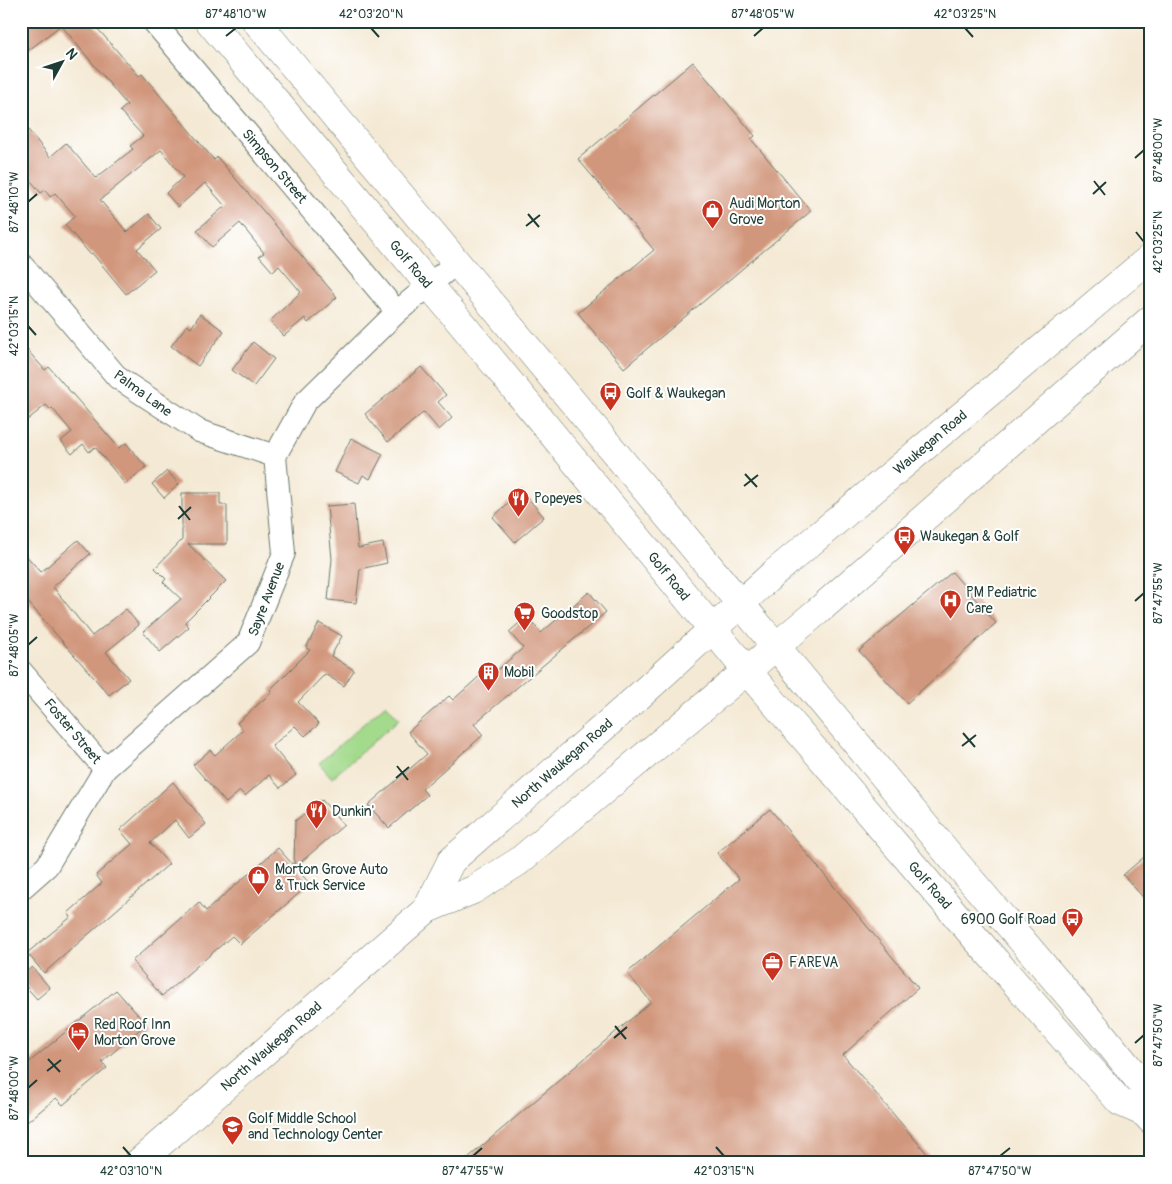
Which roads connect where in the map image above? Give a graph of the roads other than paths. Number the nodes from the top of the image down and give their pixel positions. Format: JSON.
{"nodes":[{"id":1,"x":153,"y":21,"type":"edge"},
{"id":2,"x":209,"y":21,"type":"edge"},
{"id":3,"x":256,"y":21,"type":"edge"},
{"id":4,"x":1151,"y":257,"type":"edge"},
{"id":5,"x":457,"y":262,"type":"junction"},
{"id":6,"x":21,"y":264,"type":"edge"},
{"id":7,"x":430,"y":286,"type":"junction"},
{"id":8,"x":397,"y":312,"type":"junction"},
{"id":9,"x":1151,"y":319,"type":"edge"},
{"id":10,"x":275,"y":456,"type":"junction"},
{"id":11,"x":740,"y":604,"type":"junction"},
{"id":12,"x":712,"y":629,"type":"junction"},
{"id":13,"x":775,"y":646,"type":"junction"},
{"id":14,"x":21,"y":670,"type":"edge"},
{"id":15,"x":747,"y":670,"type":"junction"},
{"id":16,"x":105,"y":769,"type":"junction"},
{"id":17,"x":21,"y":889,"type":"edge"},
{"id":18,"x":427,"y":909,"type":"junction"},
{"id":19,"x":1148,"y":1117,"type":"edge"},
{"id":20,"x":138,"y":1163,"type":"edge"}],
"edges":[{"from":1,"to":8,"type":"street","name":"Simpson Street"},
{"from":2,"to":7,"type":"main road","name":"Golf Road"},
{"from":3,"to":5,"type":"main road","name":"Golf Road"},
{"from":4,"to":11,"type":"main road","name":"Waukegan Road"},
{"from":5,"to":7,"type":"street"},
{"from":5,"to":11,"type":"main road","name":"Golf Road"},
{"from":6,"to":10,"type":"street","name":"Palma Lane"},
{"from":7,"to":8,"type":"street"},
{"from":7,"to":12,"type":"main road","name":"Golf Road"},
{"from":8,"to":10,"type":"street"},
{"from":9,"to":13,"type":"main road"},
{"from":10,"to":16,"type":"street","name":"Sayre Avenue"},
{"from":11,"to":12,"type":"main road","name":"Waukegan Road"},
{"from":11,"to":13,"type":"main road","name":"Golf Road"},
{"from":12,"to":15,"type":"main road","name":"Golf Road"},
{"from":12,"to":18,"type":"main road","name":"North Waukegan Road"},
{"from":13,"to":15,"type":"main road"},
{"from":13,"to":19,"type":"main road","name":"Golf Road"},
{"from":14,"to":16,"type":"street","name":"Foster Street"},
{"from":15,"to":18,"type":"main road","name":"North Waukegan Road"},
{"from":15,"to":19,"type":"main road","name":"Golf Road"},
{"from":16,"to":17,"type":"street","name":"Sayre Avenue"},
{"from":18,"to":20,"type":"main road","name":"North Waukegan Road"}]}
